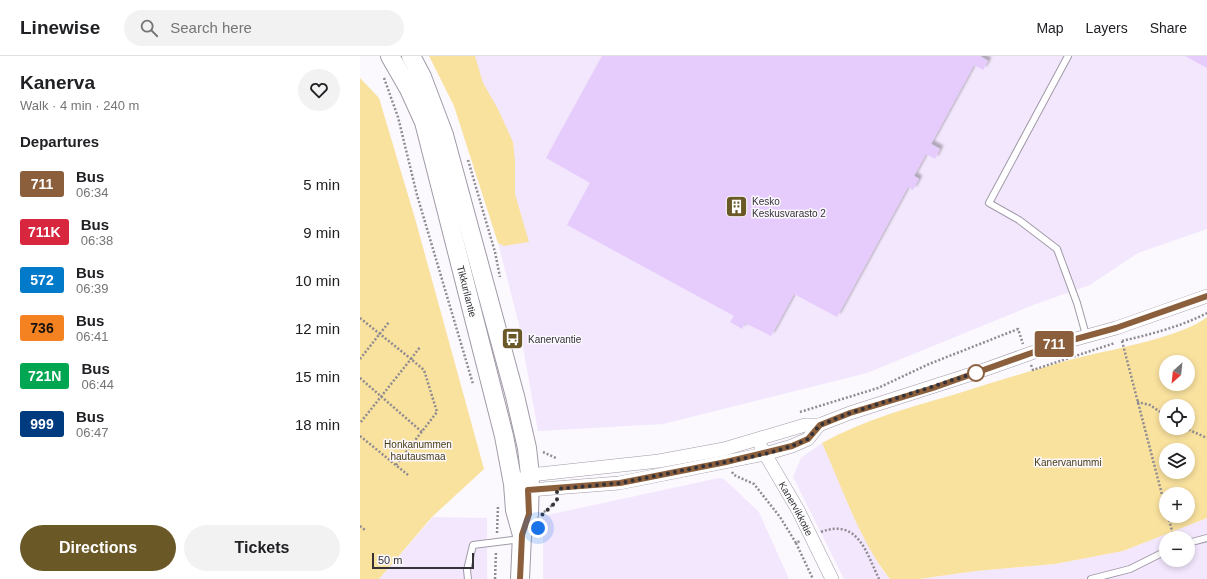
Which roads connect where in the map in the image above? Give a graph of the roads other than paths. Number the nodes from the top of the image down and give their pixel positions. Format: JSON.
{"nodes":[{"id":1,"x":390,"y":56,"type":"edge"},
{"id":2,"x":411,"y":56,"type":"edge"},
{"id":3,"x":1068,"y":56,"type":"edge"},
{"id":4,"x":1207,"y":296,"type":"edge"},
{"id":5,"x":1086,"y":335,"type":"junction"},
{"id":6,"x":820,"y":425,"type":"junction"},
{"id":7,"x":757,"y":440,"type":"junction"},
{"id":8,"x":765,"y":454,"type":"junction"},
{"id":9,"x":524,"y":483,"type":"junction"},
{"id":10,"x":1207,"y":535,"type":"edge"},
{"id":11,"x":521,"y":537,"type":"junction"},
{"id":12,"x":1204,"y":539,"type":"edge"},
{"id":13,"x":1159,"y":554,"type":"edge"},
{"id":14,"x":468,"y":579,"type":"edge"},
{"id":15,"x":520,"y":579,"type":"edge"},
{"id":16,"x":832,"y":579,"type":"edge"},
{"id":17,"x":1090,"y":579,"type":"edge"}],
"edges":[{"from":1,"to":9,"type":"main road","name":"Tikkurilantie"},
{"from":2,"to":9,"type":"main road","name":"Tikkurilantie"},
{"from":3,"to":5,"type":"lane"},
{"from":4,"to":5,"type":"street"},
{"from":5,"to":6,"type":"street"},
{"from":6,"to":7,"type":"street"},
{"from":6,"to":8,"type":"street"},
{"from":7,"to":8,"type":"street","name":"Kanervikkotie"},
{"from":7,"to":9,"type":"street"},
{"from":8,"to":9,"type":"street"},
{"from":8,"to":16,"type":"street","name":"Kanervikkotie"},
{"from":9,"to":11,"type":"main road","name":"Tikkurilantie"},
{"from":10,"to":12,"type":"lane"},
{"from":11,"to":14,"type":"lane"},
{"from":11,"to":15,"type":"main road","name":"Tikkurilantie"},
{"from":13,"to":17,"type":"lane"}]}
